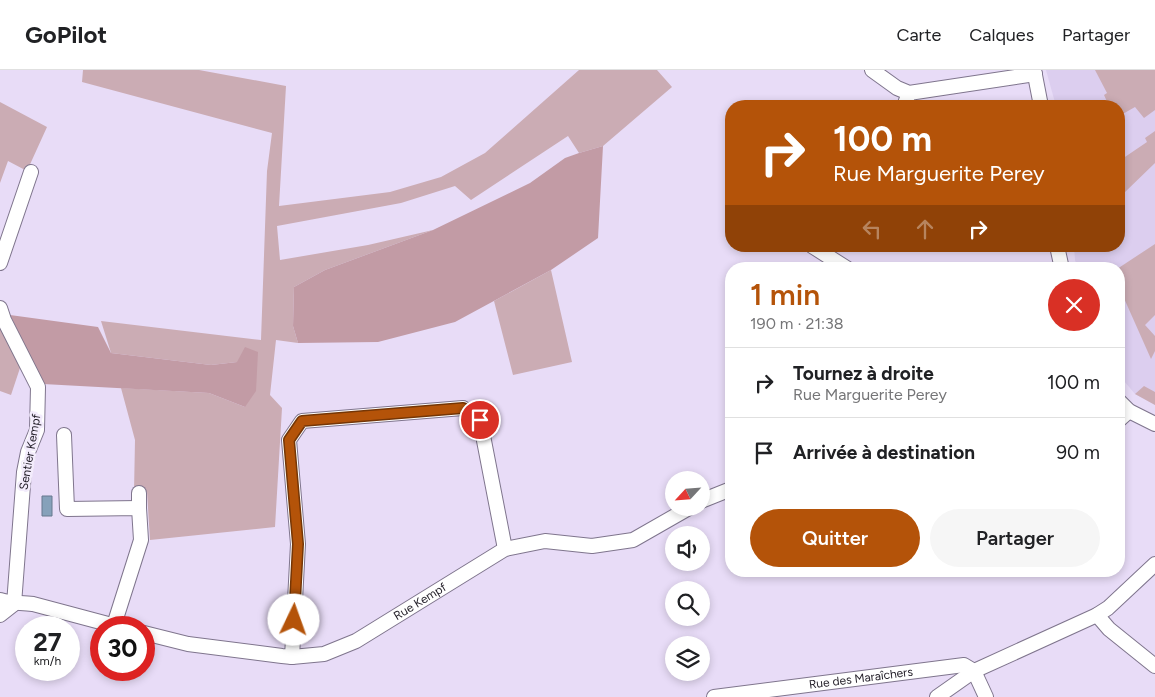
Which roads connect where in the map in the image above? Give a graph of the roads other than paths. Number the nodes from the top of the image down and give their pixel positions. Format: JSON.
{"nodes":[{"id":1,"x":872,"y":70,"type":"edge"},
{"id":2,"x":1034,"y":72,"type":"edge"},
{"id":3,"x":909,"y":93,"type":"junction"},
{"id":4,"x":906,"y":100,"type":"edge"},
{"id":5,"x":1040,"y":100,"type":"edge"},
{"id":6,"x":31,"y":172,"type":"dead end"},
{"id":7,"x":821,"y":252,"type":"edge"},
{"id":8,"x":837,"y":262,"type":"edge"},
{"id":9,"x":0,"y":263,"type":"edge"},
{"id":10,"x":0,"y":308,"type":"edge"},
{"id":11,"x":1125,"y":412,"type":"edge"},
{"id":12,"x":1155,"y":424,"type":"edge"},
{"id":13,"x":64,"y":435,"type":"dead end"},
{"id":14,"x":725,"y":491,"type":"edge"},
{"id":15,"x":138,"y":493,"type":"dead end"},
{"id":16,"x":710,"y":497,"type":"edge"},
{"id":17,"x":139,"y":508,"type":"junction"},
{"id":18,"x":675,"y":516,"type":"edge"},
{"id":19,"x":505,"y":549,"type":"junction"},
{"id":20,"x":1155,"y":564,"type":"edge"},
{"id":21,"x":0,"y":600,"type":"edge"},
{"id":22,"x":14,"y":604,"type":"junction"},
{"id":23,"x":0,"y":615,"type":"edge"},
{"id":24,"x":1097,"y":615,"type":"junction"},
{"id":25,"x":121,"y":616,"type":"edge"},
{"id":26,"x":90,"y":619,"type":"edge"},
{"id":27,"x":155,"y":636,"type":"edge"},
{"id":28,"x":292,"y":657,"type":"junction"},
{"id":29,"x":1155,"y":666,"type":"edge"},
{"id":30,"x":974,"y":671,"type":"junction"},
{"id":31,"x":714,"y":697,"type":"edge"},
{"id":32,"x":937,"y":697,"type":"edge"},
{"id":33,"x":986,"y":697,"type":"edge"}],
"edges":[{"from":1,"to":3,"type":"street"},
{"from":2,"to":3,"type":"street"},
{"from":2,"to":5,"type":"street"},
{"from":3,"to":4,"type":"street"},
{"from":6,"to":9,"type":"street"},
{"from":7,"to":8,"type":"street"},
{"from":10,"to":22,"type":"street","name":"Sentier Kempf"},
{"from":11,"to":12,"type":"street"},
{"from":13,"to":17,"type":"street"},
{"from":14,"to":16,"type":"street"},
{"from":15,"to":17,"type":"street"},
{"from":17,"to":25,"type":"street"},
{"from":18,"to":19,"type":"street","name":"Rue Kempf"},
{"from":19,"to":28,"type":"street","name":"Rue Kempf"},
{"from":19,"to":28,"type":"street"},
{"from":20,"to":24,"type":"street"},
{"from":21,"to":22,"type":"street"},
{"from":22,"to":23,"type":"street"},
{"from":22,"to":26,"type":"street"},
{"from":24,"to":29,"type":"street"},
{"from":24,"to":30,"type":"street"},
{"from":27,"to":28,"type":"street","name":"Rue Kempf"},
{"from":30,"to":31,"type":"street","name":"Rue des Maraîchers"},
{"from":30,"to":32,"type":"street"},
{"from":30,"to":33,"type":"street"}]}
